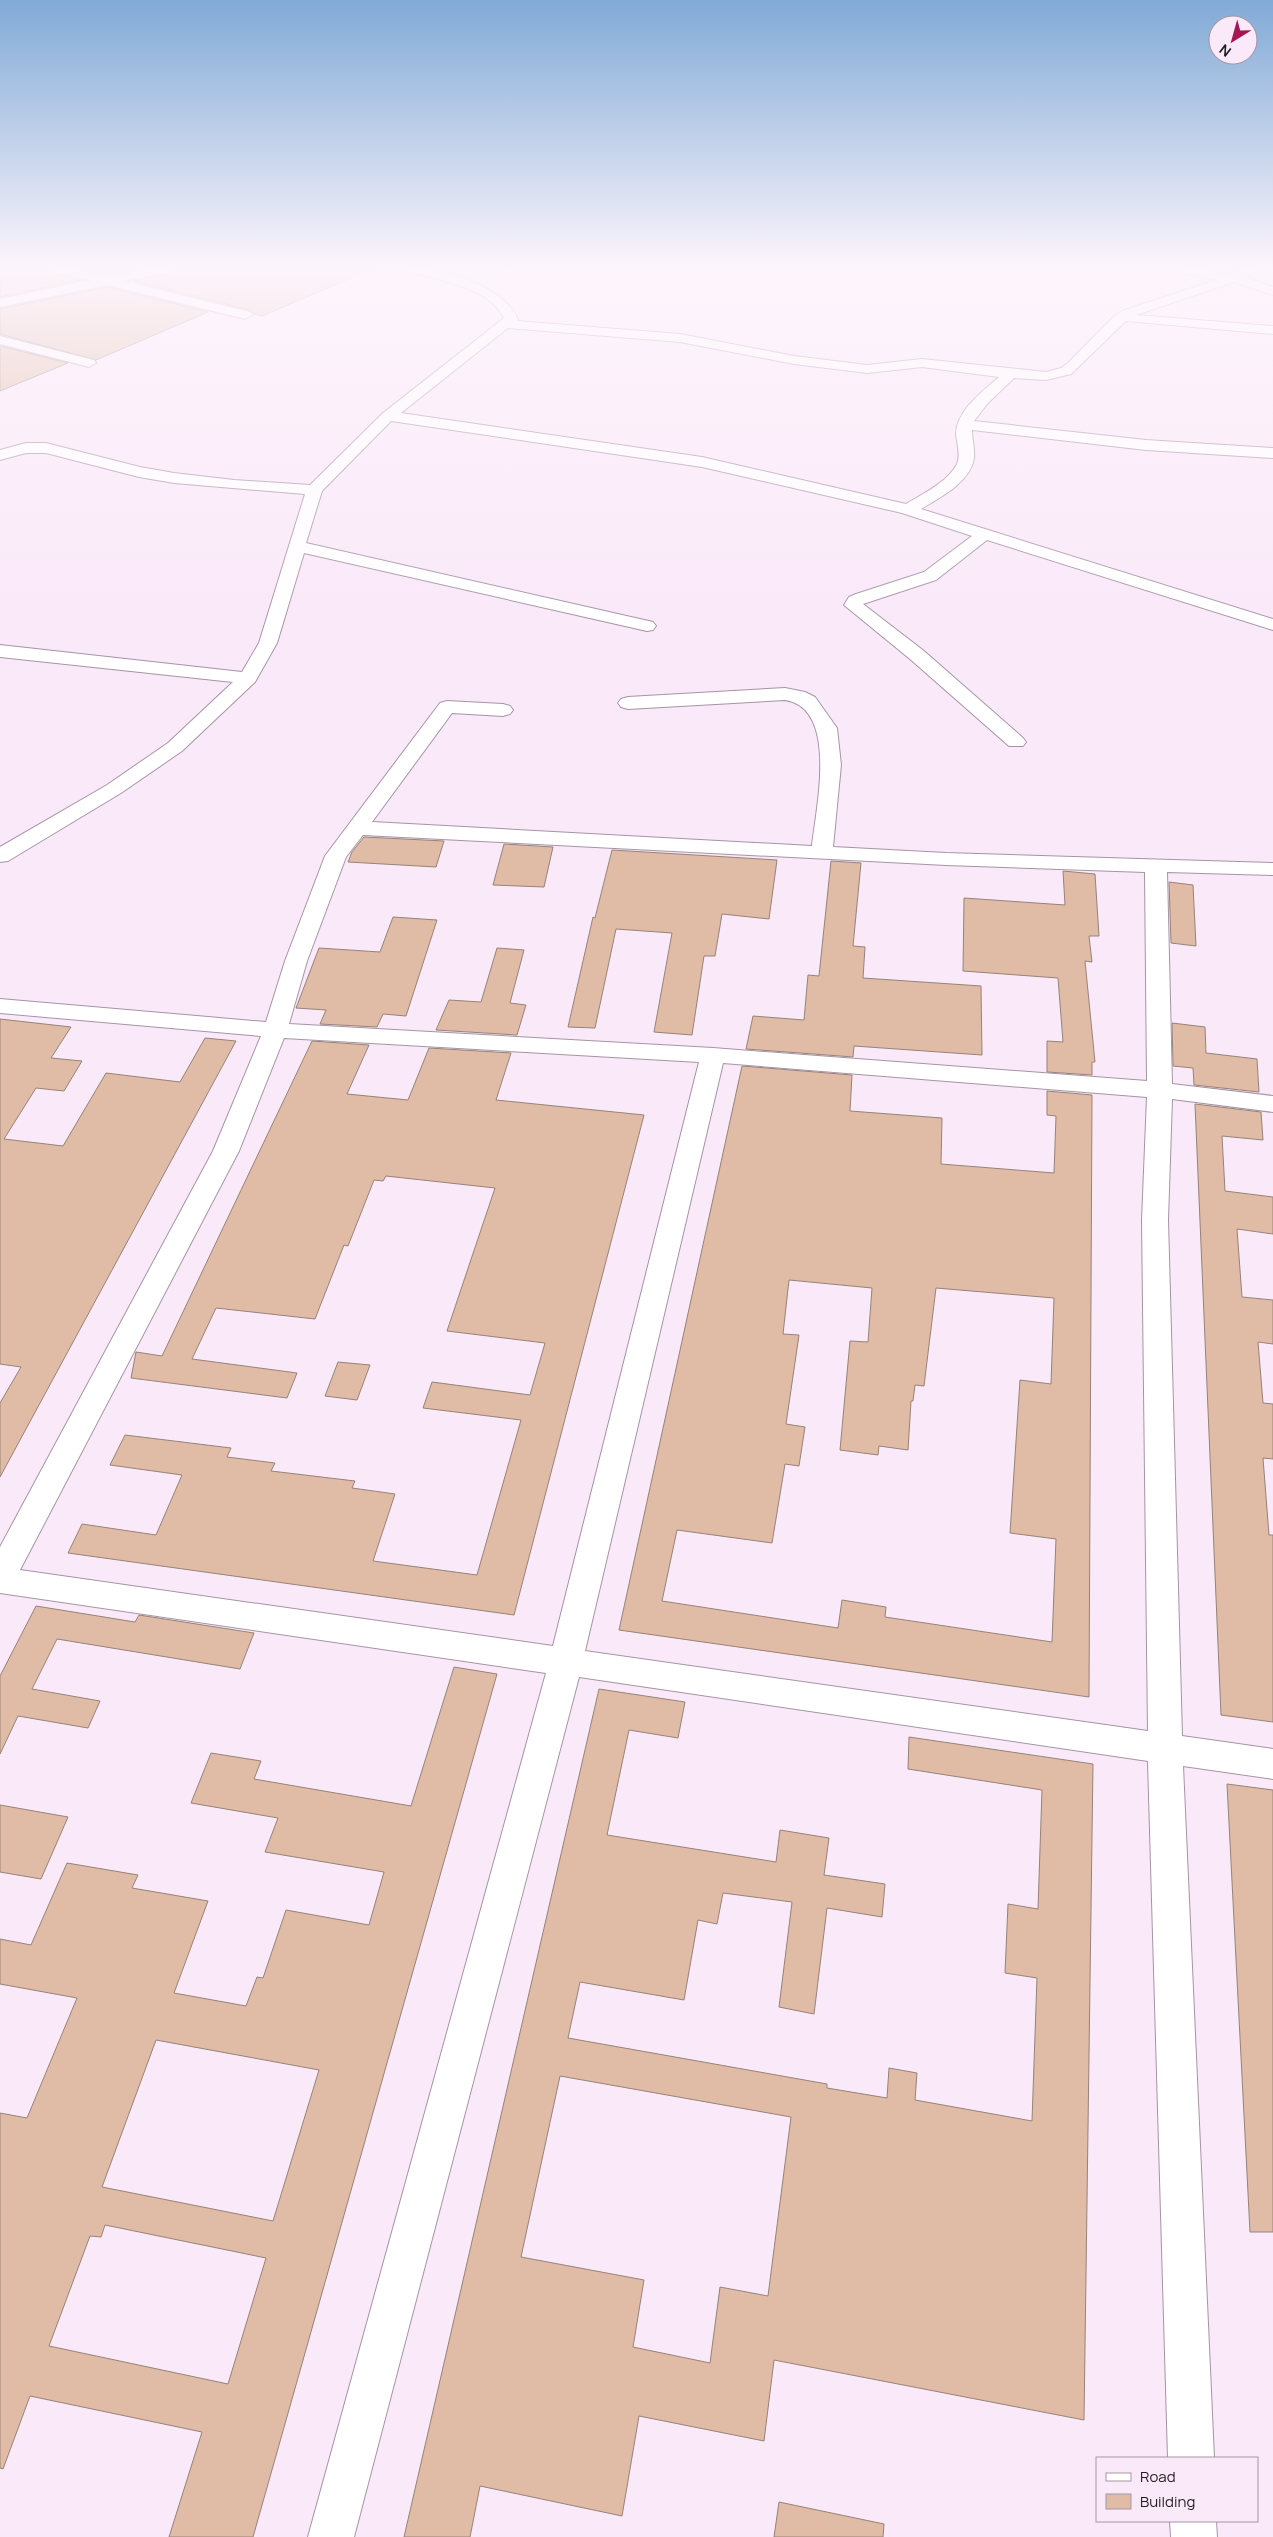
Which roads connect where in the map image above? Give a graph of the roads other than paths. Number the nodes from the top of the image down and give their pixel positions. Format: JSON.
{"nodes":[{"id":1,"x":429,"y":384,"type":"edge"},
{"id":2,"x":999,"y":384,"type":"edge"},
{"id":3,"x":388,"y":416,"type":"junction"},
{"id":4,"x":965,"y":425,"type":"junction"},
{"id":5,"x":1273,"y":453,"type":"edge"},
{"id":6,"x":0,"y":456,"type":"edge"},
{"id":7,"x":314,"y":490,"type":"junction"},
{"id":8,"x":908,"y":510,"type":"junction"},
{"id":9,"x":984,"y":534,"type":"junction"},
{"id":10,"x":296,"y":546,"type":"junction"},
{"id":11,"x":1273,"y":625,"type":"edge"},
{"id":12,"x":647,"y":626,"type":"dead end"},
{"id":13,"x":0,"y":650,"type":"edge"},
{"id":14,"x":248,"y":678,"type":"junction"},
{"id":15,"x":628,"y":703,"type":"dead end"},
{"id":16,"x":503,"y":710,"type":"dead end"},
{"id":17,"x":1016,"y":742,"type":"dead end"},
{"id":18,"x":357,"y":828,"type":"junction"},
{"id":19,"x":822,"y":851,"type":"junction"},
{"id":20,"x":0,"y":856,"type":"edge"},
{"id":21,"x":1156,"y":865,"type":"junction"},
{"id":22,"x":1273,"y":869,"type":"edge"},
{"id":23,"x":0,"y":1006,"type":"edge"},
{"id":24,"x":275,"y":1030,"type":"junction"},
{"id":25,"x":713,"y":1055,"type":"junction"},
{"id":26,"x":1160,"y":1090,"type":"junction"},
{"id":27,"x":1273,"y":1104,"type":"edge"},
{"id":28,"x":0,"y":1579,"type":"edge"},
{"id":29,"x":566,"y":1662,"type":"junction"},
{"id":30,"x":1165,"y":1747,"type":"junction"},
{"id":31,"x":1273,"y":1764,"type":"edge"},
{"id":32,"x":1191,"y":2457,"type":"edge"},
{"id":33,"x":1193,"y":2522,"type":"edge"},
{"id":34,"x":330,"y":2537,"type":"edge"},
{"id":35,"x":1194,"y":2537,"type":"edge"}],
"edges":[{"from":1,"to":3,"type":"street"},
{"from":2,"to":4,"type":"street"},
{"from":3,"to":7,"type":"street"},
{"from":3,"to":8,"type":"street"},
{"from":4,"to":5,"type":"street"},
{"from":4,"to":8,"type":"street"},
{"from":6,"to":7,"type":"street"},
{"from":7,"to":10,"type":"street"},
{"from":8,"to":9,"type":"street"},
{"from":9,"to":11,"type":"street"},
{"from":9,"to":17,"type":"street"},
{"from":10,"to":12,"type":"street"},
{"from":10,"to":14,"type":"street"},
{"from":13,"to":14,"type":"street"},
{"from":14,"to":20,"type":"street"},
{"from":15,"to":19,"type":"street"},
{"from":16,"to":18,"type":"street"},
{"from":18,"to":19,"type":"street"},
{"from":18,"to":24,"type":"street"},
{"from":19,"to":21,"type":"street"},
{"from":21,"to":22,"type":"street"},
{"from":21,"to":26,"type":"street"},
{"from":23,"to":24,"type":"street"},
{"from":24,"to":25,"type":"street"},
{"from":24,"to":28,"type":"street"},
{"from":25,"to":26,"type":"street"},
{"from":25,"to":29,"type":"street"},
{"from":26,"to":27,"type":"street"},
{"from":26,"to":30,"type":"street"},
{"from":28,"to":29,"type":"street"},
{"from":29,"to":30,"type":"street"},
{"from":29,"to":34,"type":"street"},
{"from":30,"to":31,"type":"street"},
{"from":30,"to":32,"type":"street"},
{"from":33,"to":35,"type":"street"}]}
